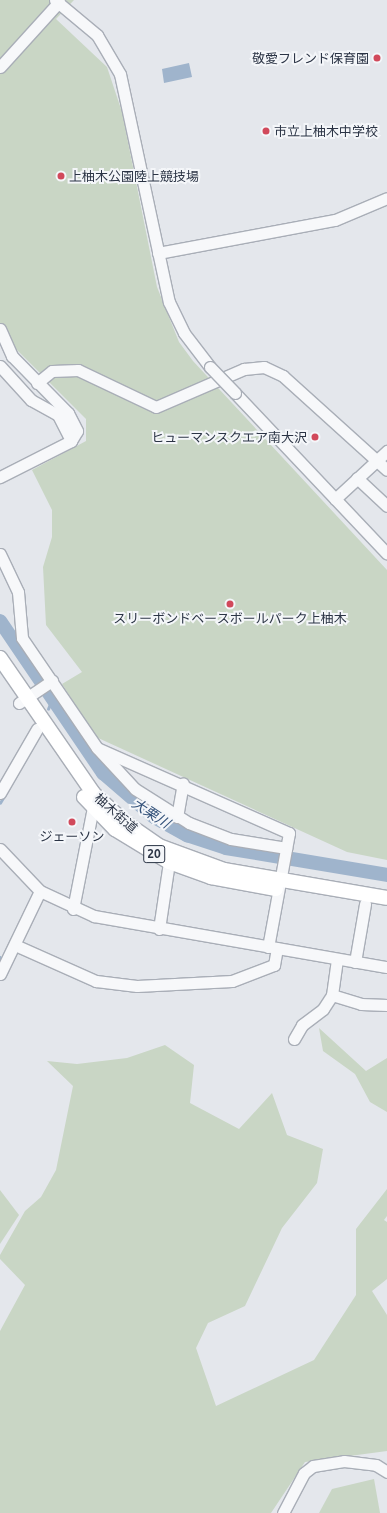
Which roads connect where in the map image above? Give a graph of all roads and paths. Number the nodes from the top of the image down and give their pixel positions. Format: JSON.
{"nodes":[{"id":1,"x":57,"y":1,"type":"edge"},
{"id":2,"x":0,"y":67,"type":"edge"},
{"id":3,"x":387,"y":198,"type":"edge"},
{"id":4,"x":158,"y":253,"type":"junction"},
{"id":5,"x":0,"y":329,"type":"edge"},
{"id":6,"x":0,"y":366,"type":"edge"},
{"id":7,"x":37,"y":383,"type":"junction"},
{"id":8,"x":71,"y":442,"type":"junction"},
{"id":9,"x":387,"y":451,"type":"edge"},
{"id":10,"x":376,"y":461,"type":"junction"},
{"id":11,"x":387,"y":470,"type":"edge"},
{"id":12,"x":0,"y":477,"type":"edge"},
{"id":13,"x":357,"y":478,"type":"junction"},
{"id":14,"x":335,"y":499,"type":"junction"},
{"id":15,"x":387,"y":506,"type":"edge"},
{"id":16,"x":0,"y":554,"type":"edge"},
{"id":17,"x":387,"y":554,"type":"edge"},
{"id":18,"x":0,"y":658,"type":"edge"},
{"id":19,"x":0,"y":675,"type":"edge"},
{"id":20,"x":51,"y":682,"type":"junction"},
{"id":21,"x":27,"y":698,"type":"junction"},
{"id":22,"x":37,"y":729,"type":"junction"},
{"id":23,"x":97,"y":748,"type":"junction"},
{"id":24,"x":183,"y":784,"type":"junction"},
{"id":25,"x":0,"y":792,"type":"edge"},
{"id":26,"x":92,"y":807,"type":"junction"},
{"id":27,"x":177,"y":817,"type":"junction"},
{"id":28,"x":0,"y":849,"type":"edge"},
{"id":29,"x":285,"y":850,"type":"junction"},
{"id":30,"x":169,"y":862,"type":"junction"},
{"id":31,"x":280,"y":879,"type":"junction"},
{"id":32,"x":40,"y":891,"type":"junction"},
{"id":33,"x":387,"y":898,"type":"edge"},
{"id":34,"x":365,"y":904,"type":"junction"},
{"id":35,"x":387,"y":908,"type":"edge"},
{"id":36,"x":73,"y":909,"type":"junction"},
{"id":37,"x":158,"y":929,"type":"junction"},
{"id":38,"x":15,"y":945,"type":"junction"},
{"id":39,"x":273,"y":947,"type":"junction"},
{"id":40,"x":337,"y":959,"type":"junction"},
{"id":41,"x":355,"y":962,"type":"junction"},
{"id":42,"x":387,"y":967,"type":"edge"},
{"id":43,"x":0,"y":974,"type":"edge"},
{"id":44,"x":332,"y":995,"type":"junction"},
{"id":45,"x":387,"y":1005,"type":"edge"},
{"id":46,"x":294,"y":1039,"type":"dead end"},
{"id":47,"x":387,"y":1472,"type":"edge"},
{"id":48,"x":283,"y":1513,"type":"edge"}],
"edges":[{"from":1,"to":2,"type":"street"},
{"from":1,"to":4,"type":"street"},
{"from":3,"to":4,"type":"street"},
{"from":4,"to":14,"type":"street","bridge":true},
{"from":5,"to":7,"type":"street"},
{"from":6,"to":8,"type":"street"},
{"from":7,"to":8,"type":"street"},
{"from":7,"to":10,"type":"street"},
{"from":8,"to":12,"type":"street"},
{"from":9,"to":10,"type":"street"},
{"from":10,"to":11,"type":"street"},
{"from":10,"to":13,"type":"street"},
{"from":13,"to":14,"type":"street"},
{"from":13,"to":15,"type":"street"},
{"from":14,"to":17,"type":"street"},
{"from":16,"to":20,"type":"street"},
{"from":18,"to":21,"type":"main road","name":"柚木街道","number":"20"},
{"from":19,"to":21,"type":"main road","name":"柚木街道","number":"20"},
{"from":20,"to":21,"type":"street"},
{"from":20,"to":23,"type":"street"},
{"from":21,"to":22,"type":"main road","name":"柚木街道","number":"20"},
{"from":21,"to":31,"type":"main road","name":"柚木街道","number":"20"},
{"from":22,"to":25,"type":"street"},
{"from":22,"to":26,"type":"main road","name":"柚木街道","number":"20"},
{"from":23,"to":24,"type":"street"},
{"from":23,"to":27,"type":"street"},
{"from":24,"to":27,"type":"street"},
{"from":24,"to":29,"type":"street"},
{"from":26,"to":30,"type":"main road","name":"柚木街道","number":"20"},
{"from":26,"to":36,"type":"street"},
{"from":27,"to":29,"type":"street"},
{"from":28,"to":32,"type":"street"},
{"from":29,"to":31,"type":"street"},
{"from":30,"to":31,"type":"main road","name":"柚木街道","number":"20"},
{"from":30,"to":37,"type":"street"},
{"from":31,"to":33,"type":"main road","name":"柚木街道","number":"20"},
{"from":31,"to":34,"type":"main road","name":"柚木街道","number":"20"},
{"from":31,"to":39,"type":"street"},
{"from":32,"to":36,"type":"street"},
{"from":32,"to":38,"type":"street"},
{"from":34,"to":35,"type":"main road","name":"柚木街道","number":"20"},
{"from":34,"to":41,"type":"street"},
{"from":36,"to":37,"type":"street"},
{"from":37,"to":39,"type":"street"},
{"from":38,"to":39,"type":"street"},
{"from":38,"to":43,"type":"street"},
{"from":39,"to":40,"type":"street"},
{"from":40,"to":41,"type":"street"},
{"from":40,"to":44,"type":"street"},
{"from":41,"to":42,"type":"street"},
{"from":44,"to":45,"type":"street"},
{"from":44,"to":46,"type":"street"},
{"from":47,"to":48,"type":"street"}]}
